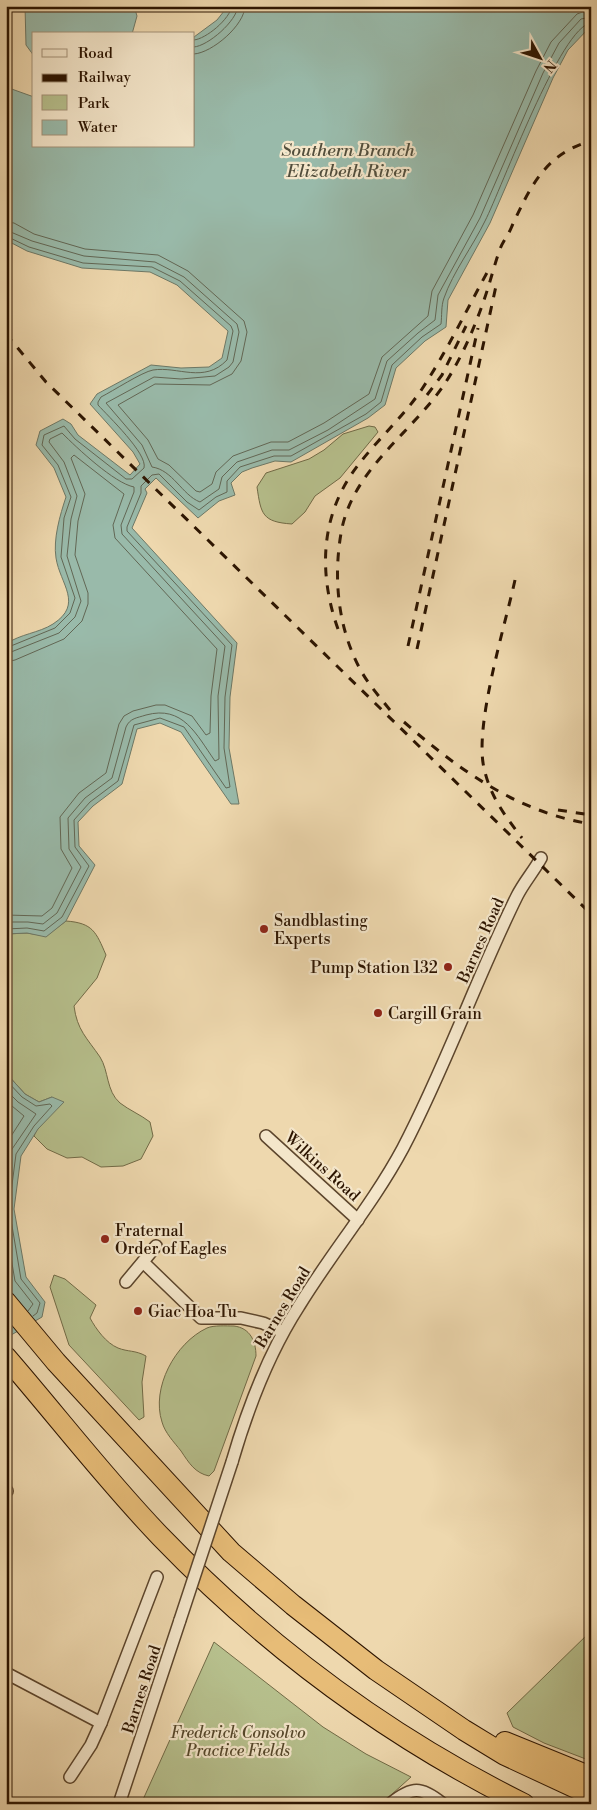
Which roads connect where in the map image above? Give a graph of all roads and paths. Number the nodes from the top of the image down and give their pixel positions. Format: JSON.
{"nodes":[{"id":1,"x":541,"y":858,"type":"dead end"},
{"id":2,"x":266,"y":1136,"type":"dead end"},
{"id":3,"x":358,"y":1220,"type":"junction"},
{"id":4,"x":156,"y":1246,"type":"dead end"},
{"id":5,"x":143,"y":1262,"type":"junction"},
{"id":6,"x":126,"y":1282,"type":"dead end"},
{"id":7,"x":6,"y":1302,"type":"edge"},
{"id":8,"x":283,"y":1332,"type":"junction"},
{"id":9,"x":12,"y":1364,"type":"edge"},
{"id":10,"x":157,"y":1577,"type":"dead end"},
{"id":11,"x":6,"y":1673,"type":"edge"},
{"id":12,"x":101,"y":1723,"type":"junction"},
{"id":13,"x":70,"y":1777,"type":"dead end"},
{"id":14,"x":590,"y":1788,"type":"edge"},
{"id":15,"x":119,"y":1804,"type":"edge"},
{"id":16,"x":390,"y":1804,"type":"edge"},
{"id":17,"x":443,"y":1804,"type":"edge"},
{"id":18,"x":524,"y":1804,"type":"edge"}],
"edges":[{"from":1,"to":3,"type":"street","name":"Barnes Road"},
{"from":2,"to":3,"type":"street","name":"Wilkins Road"},
{"from":3,"to":8,"type":"street","name":"Barnes Road"},
{"from":4,"to":5,"type":"street"},
{"from":5,"to":6,"type":"street"},
{"from":5,"to":8,"type":"street"},
{"from":7,"to":14,"type":"highway"},
{"from":8,"to":15,"type":"street","name":"Barnes Road","bridge":true},
{"from":9,"to":18,"type":"highway"},
{"from":10,"to":12,"type":"street","name":"Barnes Road"},
{"from":11,"to":12,"type":"street"},
{"from":12,"to":13,"type":"street","name":"Barnes Road"},
{"from":16,"to":17,"type":"street"}]}
